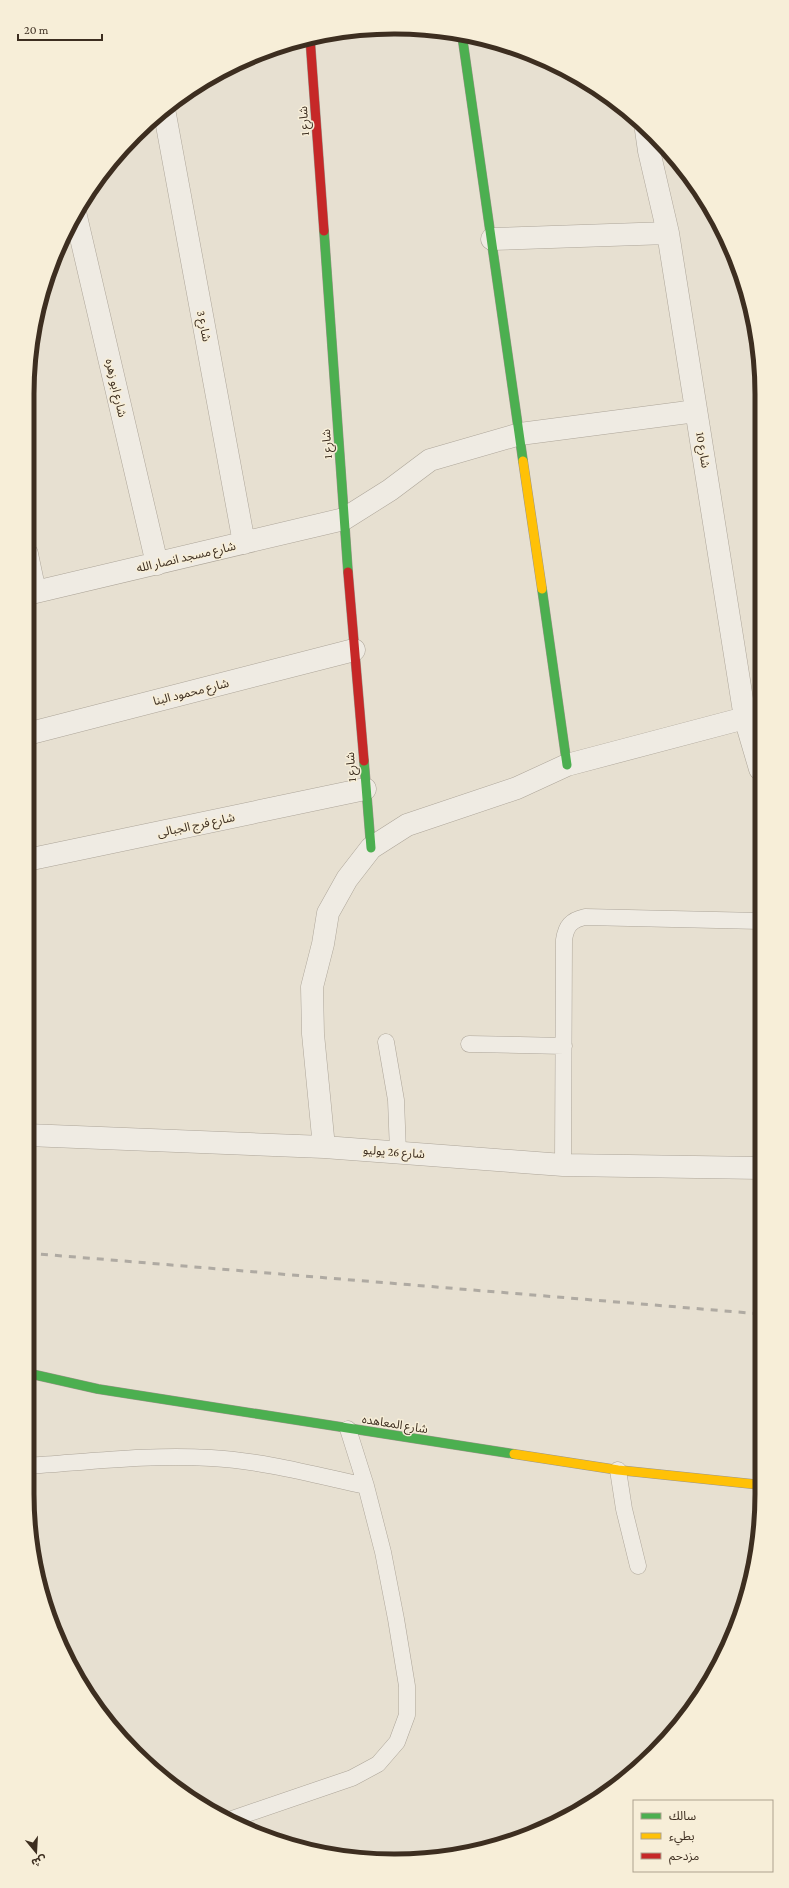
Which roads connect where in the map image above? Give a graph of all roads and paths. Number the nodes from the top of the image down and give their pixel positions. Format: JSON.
{"nodes":[{"id":1,"x":463,"y":41,"type":"edge"},
{"id":2,"x":310,"y":44,"type":"edge"},
{"id":3,"x":165,"y":116,"type":"edge"},
{"id":4,"x":647,"y":138,"type":"edge"},
{"id":5,"x":78,"y":221,"type":"edge"},
{"id":6,"x":668,"y":233,"type":"junction"},
{"id":7,"x":492,"y":239,"type":"junction"},
{"id":8,"x":696,"y":411,"type":"junction"},
{"id":9,"x":520,"y":434,"type":"junction"},
{"id":10,"x":344,"y":519,"type":"junction"},
{"id":11,"x":244,"y":543,"type":"junction"},
{"id":12,"x":157,"y":564,"type":"junction"},
{"id":13,"x":34,"y":592,"type":"edge"},
{"id":14,"x":354,"y":650,"type":"junction"},
{"id":15,"x":745,"y":718,"type":"junction"},
{"id":16,"x":34,"y":732,"type":"edge"},
{"id":17,"x":755,"y":752,"type":"edge"},
{"id":18,"x":567,"y":765,"type":"junction"},
{"id":19,"x":365,"y":789,"type":"junction"},
{"id":20,"x":371,"y":848,"type":"junction"},
{"id":21,"x":34,"y":859,"type":"edge"},
{"id":22,"x":755,"y":921,"type":"edge"},
{"id":23,"x":386,"y":1042,"type":"dead end"},
{"id":24,"x":469,"y":1044,"type":"dead end"},
{"id":25,"x":564,"y":1046,"type":"junction"},
{"id":26,"x":34,"y":1136,"type":"edge"},
{"id":27,"x":324,"y":1147,"type":"junction"},
{"id":28,"x":398,"y":1152,"type":"junction"},
{"id":29,"x":564,"y":1165,"type":"junction"},
{"id":30,"x":755,"y":1168,"type":"edge"},
{"id":31,"x":34,"y":1374,"type":"edge"},
{"id":32,"x":348,"y":1429,"type":"junction"},
{"id":33,"x":34,"y":1466,"type":"edge"},
{"id":34,"x":618,"y":1470,"type":"junction"},
{"id":35,"x":755,"y":1484,"type":"edge"},
{"id":36,"x":366,"y":1486,"type":"junction"},
{"id":37,"x":638,"y":1566,"type":"dead end"},
{"id":38,"x":236,"y":1817,"type":"edge"}],
"edges":[{"from":1,"to":7,"type":"street"},
{"from":2,"to":10,"type":"street","name":"شارع 1"},
{"from":3,"to":11,"type":"street","name":"شارع 3"},
{"from":4,"to":6,"type":"street","name":"شارع 10"},
{"from":5,"to":12,"type":"street","name":"شارع ابو زهره"},
{"from":6,"to":7,"type":"street"},
{"from":6,"to":8,"type":"street","name":"شارع 10"},
{"from":7,"to":9,"type":"street"},
{"from":8,"to":9,"type":"street","name":"شارع مسجد انصار الله"},
{"from":8,"to":15,"type":"street","name":"شارع 10"},
{"from":9,"to":10,"type":"street","name":"شارع مسجد انصار الله"},
{"from":9,"to":18,"type":"street"},
{"from":10,"to":11,"type":"street","name":"شارع مسجد انصار الله"},
{"from":10,"to":14,"type":"street","name":"شارع 1"},
{"from":11,"to":12,"type":"street","name":"شارع مسجد انصار الله"},
{"from":12,"to":13,"type":"street","name":"شارع مسجد انصار الله"},
{"from":14,"to":16,"type":"street","name":"شارع محمود البنا"},
{"from":14,"to":19,"type":"street","name":"شارع 1"},
{"from":15,"to":17,"type":"street","name":"شارع 10"},
{"from":15,"to":18,"type":"street"},
{"from":18,"to":20,"type":"street"},
{"from":19,"to":20,"type":"street","name":"شارع 1"},
{"from":19,"to":21,"type":"street","name":"شارع فرج الجبالى"},
{"from":20,"to":27,"type":"street"},
{"from":22,"to":25,"type":"lane"},
{"from":23,"to":28,"type":"lane"},
{"from":24,"to":25,"type":"lane"},
{"from":25,"to":29,"type":"lane"},
{"from":26,"to":27,"type":"street","name":"شارع 26 يوليو"},
{"from":27,"to":28,"type":"street","name":"شارع 26 يوليو"},
{"from":28,"to":29,"type":"street","name":"شارع 26 يوليو"},
{"from":29,"to":30,"type":"street","name":"شارع 26 يوليو"},
{"from":31,"to":32,"type":"street","name":"شارع المعاهده"},
{"from":32,"to":34,"type":"street","name":"شارع المعاهده"},
{"from":32,"to":36,"type":"lane"},
{"from":33,"to":36,"type":"lane"},
{"from":34,"to":35,"type":"street","name":"شارع المعاهده"},
{"from":34,"to":37,"type":"lane"},
{"from":36,"to":38,"type":"lane"}]}
